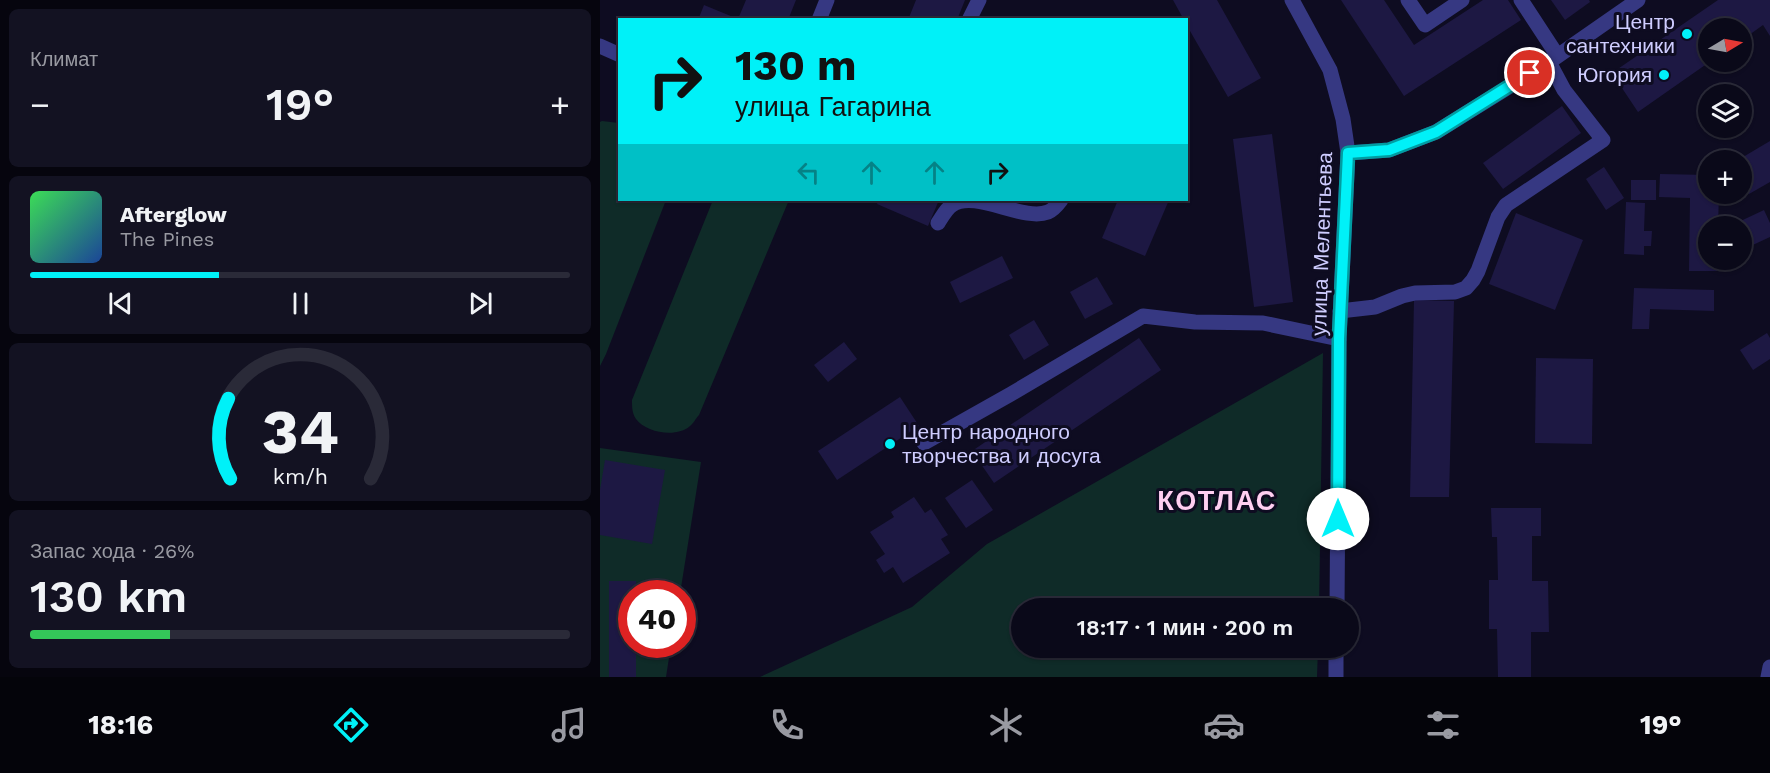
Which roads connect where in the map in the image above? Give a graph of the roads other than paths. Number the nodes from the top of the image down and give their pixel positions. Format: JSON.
{"nodes":[{"id":1,"x":827,"y":0,"type":"edge"},
{"id":2,"x":979,"y":0,"type":"edge"},
{"id":3,"x":1292,"y":0,"type":"edge"},
{"id":4,"x":1408,"y":0,"type":"edge"},
{"id":5,"x":1462,"y":0,"type":"edge"},
{"id":6,"x":1521,"y":0,"type":"edge"},
{"id":7,"x":1638,"y":0,"type":"edge"},
{"id":8,"x":820,"y":18,"type":"edge"},
{"id":9,"x":970,"y":18,"type":"edge"},
{"id":10,"x":600,"y":46,"type":"edge"},
{"id":11,"x":618,"y":54,"type":"edge"},
{"id":12,"x":1553,"y":58,"type":"junction"},
{"id":13,"x":1348,"y":153,"type":"junction"},
{"id":14,"x":967,"y":201,"type":"edge"},
{"id":15,"x":967,"y":201,"type":"edge"},
{"id":16,"x":1060,"y":201,"type":"edge"},
{"id":17,"x":938,"y":223,"type":"dead end"},
{"id":18,"x":1340,"y":311,"type":"junction"},
{"id":19,"x":1339,"y":339,"type":"junction"},
{"id":20,"x":924,"y":443,"type":"dead end"},
{"id":21,"x":1337,"y":598,"type":"edge"},
{"id":22,"x":1336,"y":658,"type":"edge"},
{"id":23,"x":1770,"y":667,"type":"edge"},
{"id":24,"x":1336,"y":677,"type":"edge"},
{"id":25,"x":1768,"y":677,"type":"edge"}],
"edges":[{"from":1,"to":8,"type":"street"},
{"from":2,"to":9,"type":"street"},
{"from":3,"to":13,"type":"street","name":"улица Мелентьева"},
{"from":4,"to":5,"type":"street"},
{"from":6,"to":12,"type":"street"},
{"from":7,"to":12,"type":"street"},
{"from":10,"to":11,"type":"street"},
{"from":12,"to":13,"type":"street"},
{"from":12,"to":18,"type":"street"},
{"from":13,"to":18,"type":"street","name":"улица Мелентьева"},
{"from":14,"to":17,"type":"street"},
{"from":15,"to":16,"type":"street"},
{"from":18,"to":19,"type":"street","name":"улица Мелентьева"},
{"from":19,"to":20,"type":"street"},
{"from":19,"to":21,"type":"street","name":"улица Мелентьева"},
{"from":22,"to":24,"type":"street"},
{"from":23,"to":25,"type":"street"}]}
